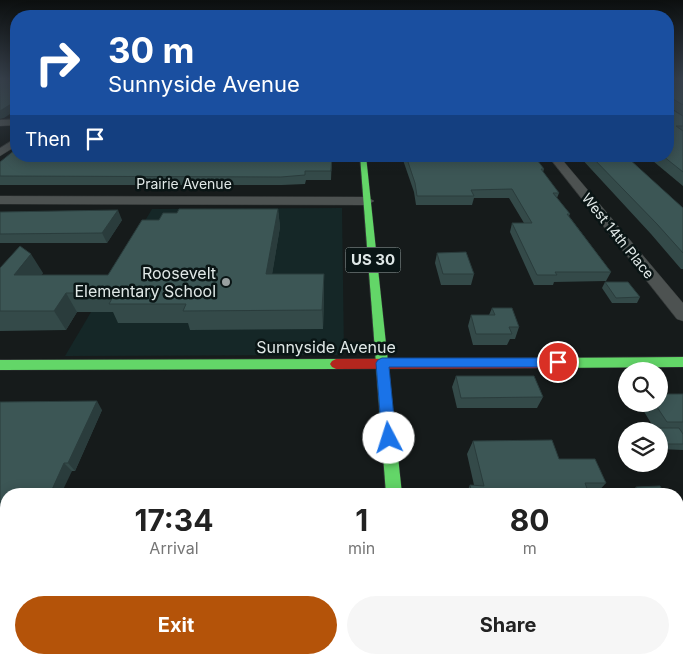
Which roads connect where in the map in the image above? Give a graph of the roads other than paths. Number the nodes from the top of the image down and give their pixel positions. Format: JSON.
{"nodes":[{"id":1,"x":364,"y":162,"type":"edge"},
{"id":2,"x":558,"y":162,"type":"edge"},
{"id":3,"x":0,"y":200,"type":"edge"},
{"id":4,"x":367,"y":201,"type":"junction"},
{"id":5,"x":683,"y":315,"type":"edge"},
{"id":6,"x":683,"y":362,"type":"edge"},
{"id":7,"x":382,"y":363,"type":"junction"},
{"id":8,"x":0,"y":365,"type":"edge"},
{"id":9,"x":393,"y":488,"type":"edge"}],
"edges":[{"from":1,"to":4,"type":"street","number":"US 30"},
{"from":2,"to":5,"type":"street","name":"West 14th Place"},
{"from":3,"to":4,"type":"street","name":"Prairie Avenue"},
{"from":4,"to":7,"type":"street","number":"US 30"},
{"from":6,"to":7,"type":"street","name":"Sunnyside Avenue"},
{"from":7,"to":8,"type":"street","name":"Sunnyside Avenue"},
{"from":7,"to":9,"type":"street","number":"US 30"}]}
